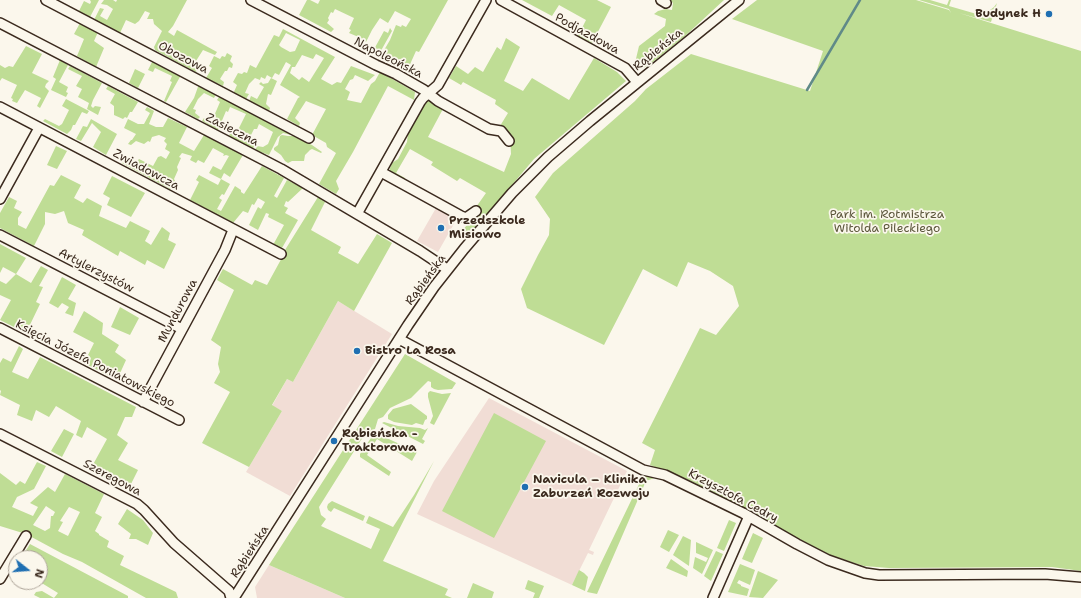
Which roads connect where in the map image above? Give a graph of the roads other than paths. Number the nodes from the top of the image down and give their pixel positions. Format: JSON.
{"nodes":[{"id":1,"x":46,"y":0,"type":"edge"},
{"id":2,"x":251,"y":0,"type":"edge"},
{"id":3,"x":486,"y":0,"type":"edge"},
{"id":4,"x":501,"y":0,"type":"edge"},
{"id":5,"x":739,"y":0,"type":"edge"},
{"id":6,"x":0,"y":24,"type":"edge"},
{"id":7,"x":638,"y":82,"type":"junction"},
{"id":8,"x":429,"y":94,"type":"junction"},
{"id":9,"x":0,"y":107,"type":"edge"},
{"id":10,"x":39,"y":128,"type":"junction"},
{"id":11,"x":309,"y":138,"type":"dead end"},
{"id":12,"x":509,"y":141,"type":"dead end"},
{"id":13,"x":381,"y":172,"type":"junction"},
{"id":14,"x":0,"y":199,"type":"edge"},
{"id":15,"x":476,"y":211,"type":"dead end"},
{"id":16,"x":357,"y":214,"type":"junction"},
{"id":17,"x":233,"y":230,"type":"junction"},
{"id":18,"x":0,"y":235,"type":"edge"},
{"id":19,"x":281,"y":254,"type":"dead end"},
{"id":20,"x":447,"y":270,"type":"junction"},
{"id":21,"x":0,"y":328,"type":"edge"},
{"id":22,"x":182,"y":329,"type":"junction"},
{"id":23,"x":399,"y":340,"type":"junction"},
{"id":24,"x":143,"y":402,"type":"junction"},
{"id":25,"x":179,"y":420,"type":"dead end"},
{"id":26,"x":0,"y":434,"type":"edge"},
{"id":27,"x":749,"y":516,"type":"junction"},
{"id":28,"x":26,"y":536,"type":"dead end"},
{"id":29,"x":1081,"y":577,"type":"edge"},
{"id":30,"x":0,"y":579,"type":"edge"},
{"id":31,"x":232,"y":598,"type":"edge"},
{"id":32,"x":713,"y":598,"type":"edge"}],
"edges":[{"from":1,"to":11,"type":"street","name":"Obozowa"},
{"from":2,"to":8,"type":"street","name":"Napoleońska"},
{"from":3,"to":8,"type":"street"},
{"from":4,"to":7,"type":"street","name":"Podjazdowa"},
{"from":5,"to":7,"type":"street","name":"Rąbieńska"},
{"from":6,"to":16,"type":"street","name":"Zasieczna"},
{"from":7,"to":20,"type":"street","name":"Rąbieńska"},
{"from":8,"to":12,"type":"street","name":"Napoleońska"},
{"from":8,"to":13,"type":"street"},
{"from":9,"to":10,"type":"street","name":"Zwiadowcza"},
{"from":10,"to":14,"type":"street"},
{"from":10,"to":17,"type":"street","name":"Zwiadowcza"},
{"from":13,"to":15,"type":"street"},
{"from":13,"to":16,"type":"street"},
{"from":16,"to":20,"type":"street","name":"Zasieczna"},
{"from":17,"to":19,"type":"street","name":"Zwiadowcza"},
{"from":17,"to":22,"type":"street","name":"Mundurowa"},
{"from":18,"to":22,"type":"street","name":"Artylerzystów"},
{"from":20,"to":23,"type":"street","name":"Rąbieńska"},
{"from":21,"to":24,"type":"street","name":"Księcia Józefa Poniatowskiego"},
{"from":22,"to":24,"type":"street","name":"Mundurowa"},
{"from":23,"to":27,"type":"street","name":"Krzysztofa Cedry"},
{"from":23,"to":31,"type":"street","name":"Rąbieńska"},
{"from":24,"to":25,"type":"street","name":"Księcia Józefa Poniatowskiego"},
{"from":26,"to":31,"type":"street","name":"Szeregowa"},
{"from":27,"to":29,"type":"street","name":"Krzysztofa Cedry"},
{"from":27,"to":32,"type":"street"},
{"from":28,"to":30,"type":"street"}]}
